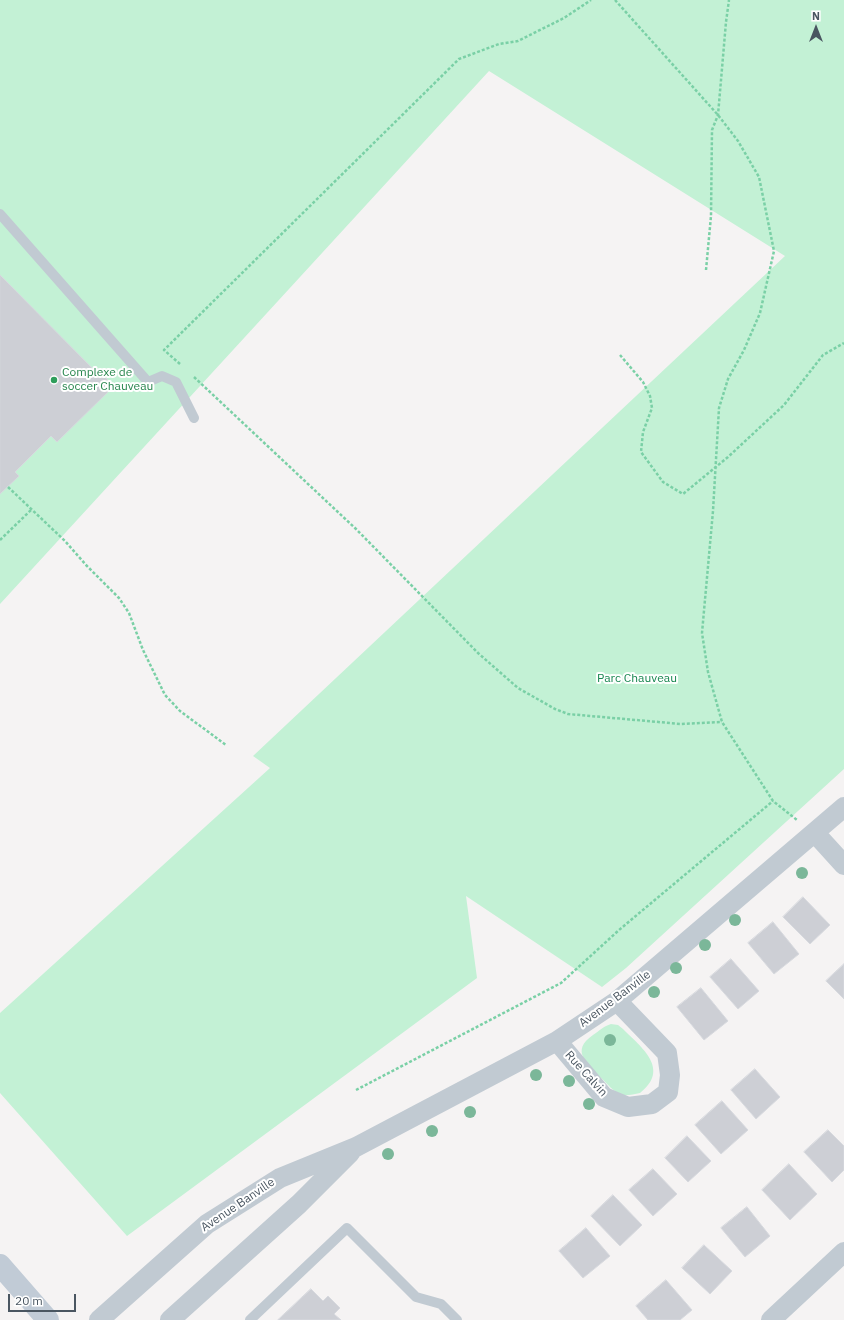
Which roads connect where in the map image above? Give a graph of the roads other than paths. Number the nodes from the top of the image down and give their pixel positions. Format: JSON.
{"nodes":[{"id":1,"x":0,"y":214,"type":"edge"},
{"id":2,"x":194,"y":418,"type":"dead end"},
{"id":3,"x":844,"y":807,"type":"edge"},
{"id":4,"x":815,"y":833,"type":"junction"},
{"id":5,"x":844,"y":865,"type":"edge"},
{"id":6,"x":617,"y":1001,"type":"junction"},
{"id":7,"x":557,"y":1041,"type":"junction"},
{"id":8,"x":356,"y":1147,"type":"junction"},
{"id":9,"x":844,"y":1252,"type":"edge"},
{"id":10,"x":0,"y":1265,"type":"edge"},
{"id":11,"x":48,"y":1320,"type":"edge"},
{"id":12,"x":99,"y":1320,"type":"edge"},
{"id":13,"x":170,"y":1320,"type":"edge"},
{"id":14,"x":250,"y":1320,"type":"edge"},
{"id":15,"x":457,"y":1320,"type":"edge"},
{"id":16,"x":771,"y":1320,"type":"edge"}],
"edges":[{"from":1,"to":2,"type":"lane"},
{"from":3,"to":4,"type":"street","name":"Avenue Banville"},
{"from":4,"to":5,"type":"street"},
{"from":4,"to":6,"type":"street","name":"Avenue Banville"},
{"from":6,"to":7,"type":"street","name":"Avenue Banville"},
{"from":6,"to":7,"type":"street","name":"Rue Calvin"},
{"from":7,"to":8,"type":"street","name":"Avenue Banville"},
{"from":8,"to":12,"type":"street","name":"Avenue Banville"},
{"from":8,"to":13,"type":"street","name":"Avenue Banville"},
{"from":9,"to":16,"type":"street"},
{"from":10,"to":11,"type":"main road"},
{"from":14,"to":15,"type":"lane"}]}
